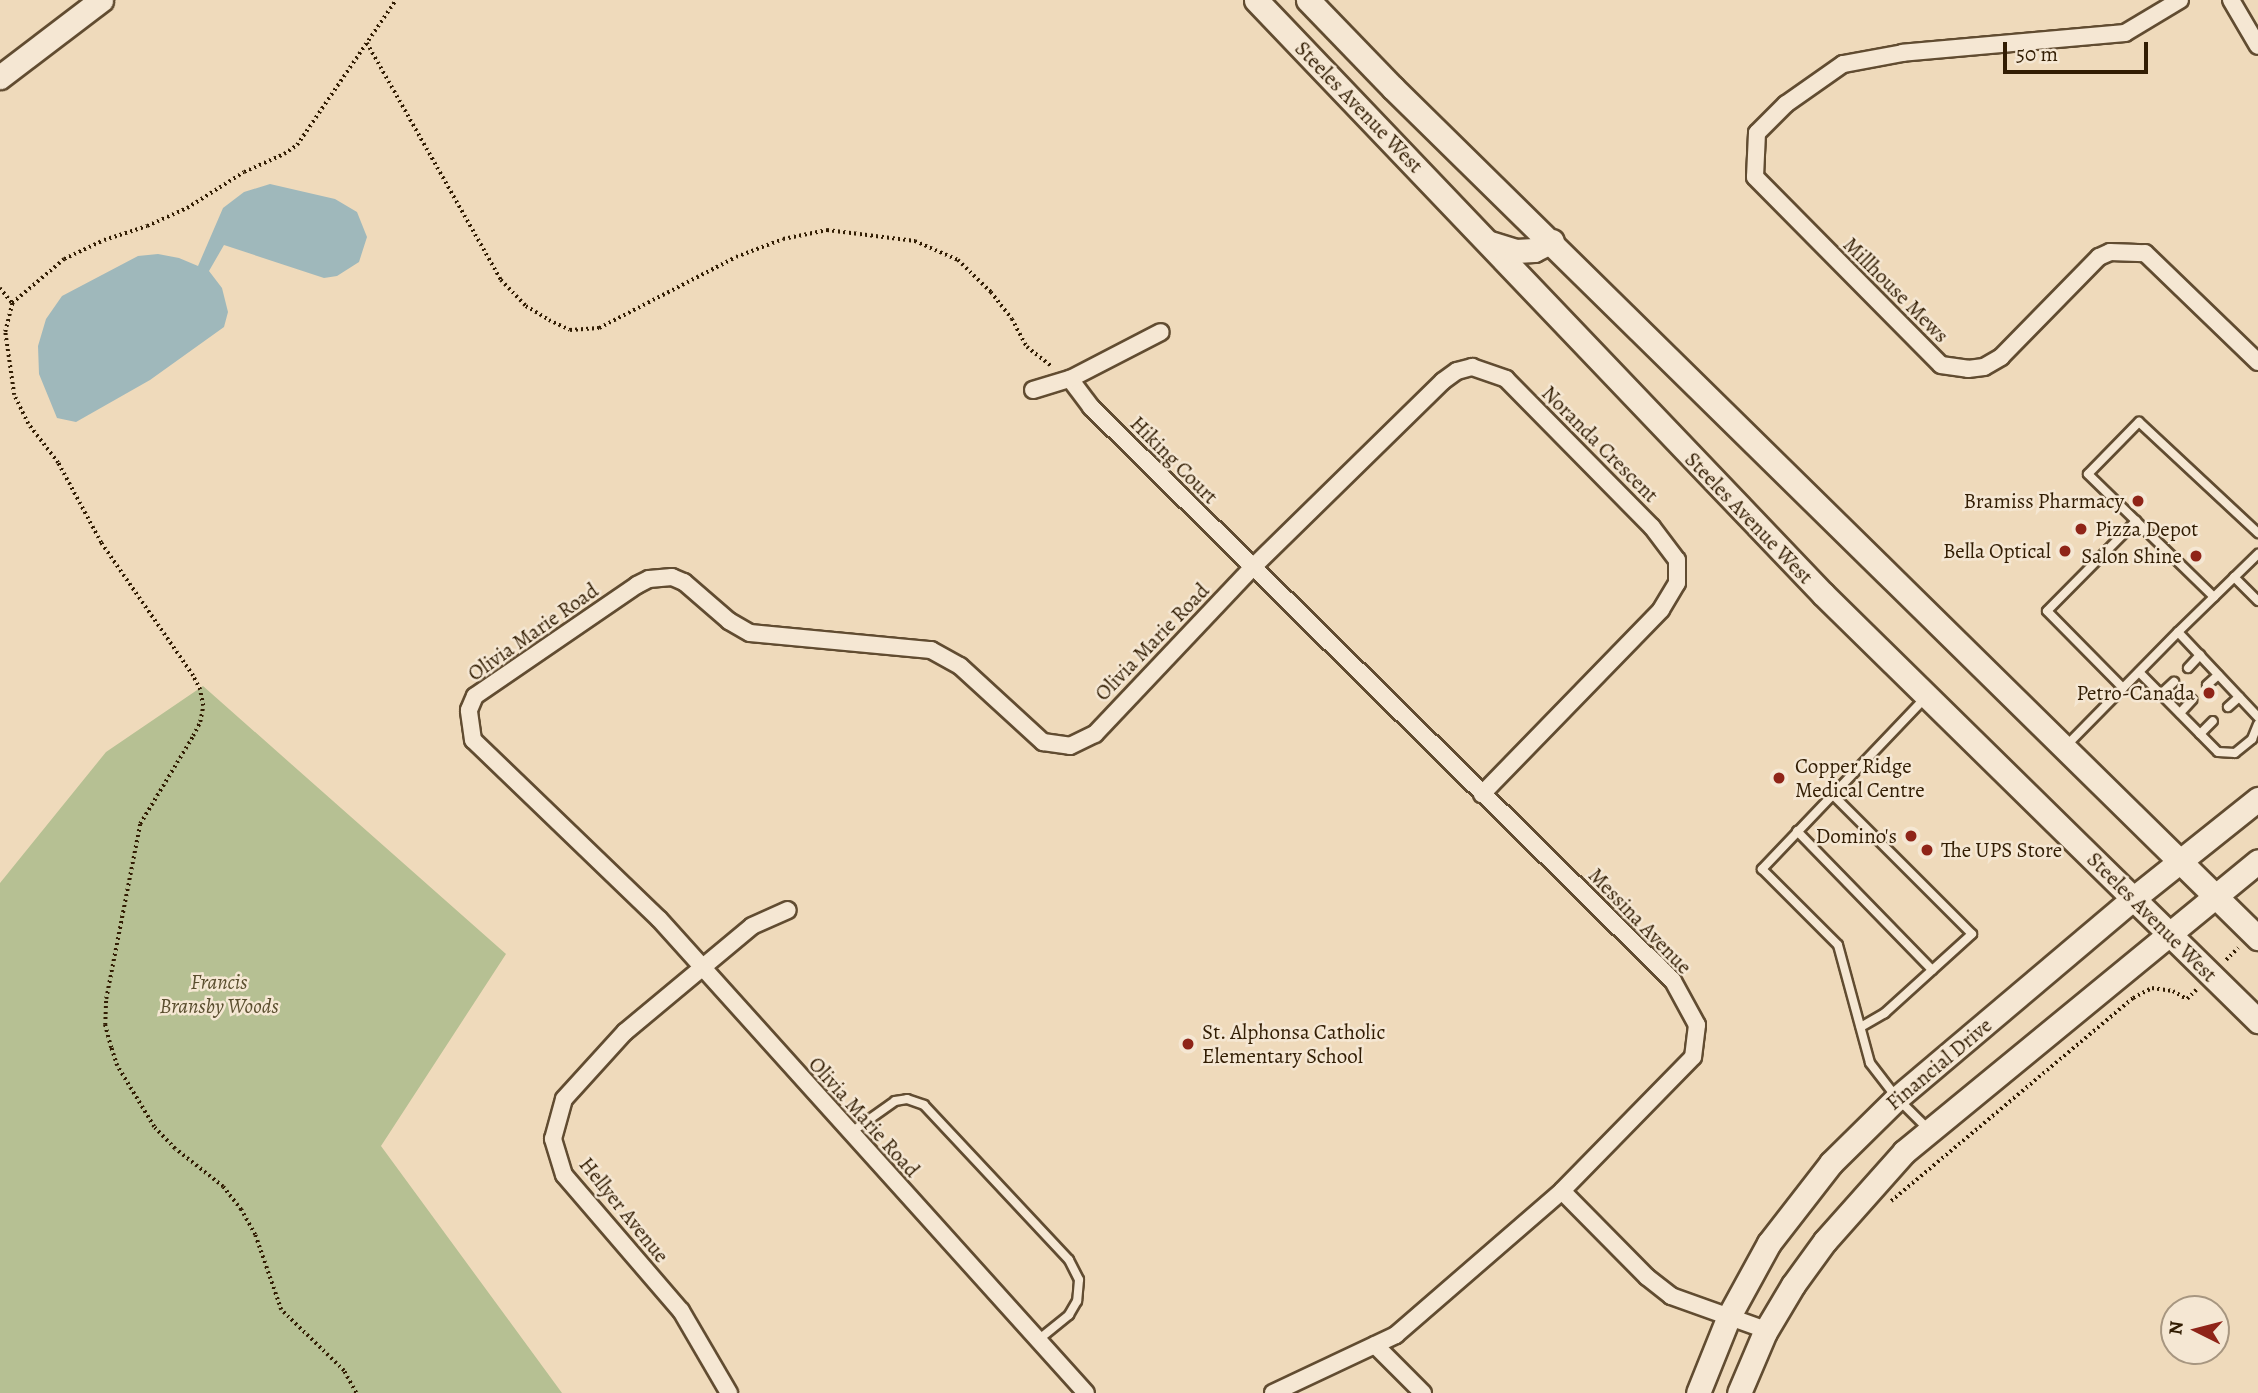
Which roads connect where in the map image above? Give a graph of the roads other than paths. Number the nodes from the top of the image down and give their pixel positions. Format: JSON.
{"nodes":[{"id":1,"x":101,"y":0,"type":"edge"},
{"id":2,"x":1256,"y":0,"type":"edge"},
{"id":3,"x":1308,"y":0,"type":"edge"},
{"id":4,"x":2180,"y":0,"type":"edge"},
{"id":5,"x":2231,"y":0,"type":"edge"},
{"id":6,"x":2258,"y":46,"type":"edge"},
{"id":7,"x":0,"y":78,"type":"edge"},
{"id":8,"x":1552,"y":241,"type":"junction"},
{"id":9,"x":1490,"y":243,"type":"junction"},
{"id":10,"x":1161,"y":332,"type":"dead end"},
{"id":11,"x":2258,"y":362,"type":"edge"},
{"id":12,"x":1070,"y":379,"type":"junction"},
{"id":13,"x":1033,"y":390,"type":"dead end"},
{"id":14,"x":2136,"y":521,"type":"junction"},
{"id":15,"x":2258,"y":533,"type":"edge"},
{"id":16,"x":2258,"y":554,"type":"edge"},
{"id":17,"x":1252,"y":568,"type":"junction"},
{"id":18,"x":2234,"y":578,"type":"junction"},
{"id":19,"x":2214,"y":597,"type":"junction"},
{"id":20,"x":2258,"y":601,"type":"edge"},
{"id":21,"x":2178,"y":632,"type":"junction"},
{"id":22,"x":2200,"y":655,"type":"junction"},
{"id":23,"x":2188,"y":668,"type":"dead end"},
{"id":24,"x":2139,"y":672,"type":"junction"},
{"id":25,"x":2218,"y":675,"type":"junction"},
{"id":26,"x":2174,"y":682,"type":"dead end"},
{"id":27,"x":2207,"y":685,"type":"dead end"},
{"id":28,"x":2123,"y":688,"type":"junction"},
{"id":29,"x":2161,"y":694,"type":"junction"},
{"id":30,"x":1928,"y":696,"type":"junction"},
{"id":31,"x":2239,"y":697,"type":"junction"},
{"id":32,"x":2192,"y":700,"type":"dead end"},
{"id":33,"x":2228,"y":707,"type":"dead end"},
{"id":34,"x":2180,"y":713,"type":"junction"},
{"id":35,"x":2258,"y":718,"type":"edge"},
{"id":36,"x":2213,"y":721,"type":"dead end"},
{"id":37,"x":2258,"y":724,"type":"edge"},
{"id":38,"x":2200,"y":733,"type":"junction"},
{"id":39,"x":2255,"y":742,"type":"edge"},
{"id":40,"x":2064,"y":747,"type":"junction"},
{"id":41,"x":1482,"y":794,"type":"junction"},
{"id":42,"x":1832,"y":794,"type":"junction"},
{"id":43,"x":2258,"y":799,"type":"edge"},
{"id":44,"x":1797,"y":831,"type":"junction"},
{"id":45,"x":2258,"y":861,"type":"edge"},
{"id":46,"x":2179,"y":862,"type":"junction"},
{"id":47,"x":2216,"y":896,"type":"junction"},
{"id":48,"x":2134,"y":898,"type":"junction"},
{"id":49,"x":788,"y":910,"type":"dead end"},
{"id":50,"x":2170,"y":934,"type":"junction"},
{"id":51,"x":2255,"y":935,"type":"edge"},
{"id":52,"x":704,"y":968,"type":"junction"},
{"id":53,"x":1933,"y":970,"type":"junction"},
{"id":54,"x":2258,"y":1021,"type":"edge"},
{"id":55,"x":1861,"y":1027,"type":"junction"},
{"id":56,"x":1897,"y":1098,"type":"junction"},
{"id":57,"x":1930,"y":1130,"type":"junction"},
{"id":58,"x":850,"y":1133,"type":"junction"},
{"id":59,"x":1562,"y":1191,"type":"junction"},
{"id":60,"x":1729,"y":1316,"type":"junction"},
{"id":61,"x":1766,"y":1330,"type":"junction"},
{"id":62,"x":1038,"y":1340,"type":"junction"},
{"id":63,"x":1375,"y":1345,"type":"junction"},
{"id":64,"x":729,"y":1393,"type":"edge"},
{"id":65,"x":1086,"y":1393,"type":"edge"},
{"id":66,"x":1273,"y":1393,"type":"edge"},
{"id":67,"x":1423,"y":1393,"type":"edge"},
{"id":68,"x":1698,"y":1393,"type":"edge"},
{"id":69,"x":1739,"y":1393,"type":"edge"}],
"edges":[{"from":1,"to":7,"type":"main road"},
{"from":2,"to":9,"type":"main road","name":"Steeles Avenue West"},
{"from":3,"to":8,"type":"main road","name":"Steeles Avenue West"},
{"from":4,"to":11,"type":"street","name":"Millhouse Mews"},
{"from":5,"to":6,"type":"street"},
{"from":8,"to":9,"type":"main road"},
{"from":8,"to":40,"type":"main road","name":"Steeles Avenue West"},
{"from":9,"to":30,"type":"main road","name":"Steeles Avenue West"},
{"from":10,"to":12,"type":"street"},
{"from":12,"to":13,"type":"street"},
{"from":12,"to":17,"type":"street","name":"Hiking Court"},
{"from":14,"to":15,"type":"lane"},
{"from":14,"to":19,"type":"lane"},
{"from":14,"to":28,"type":"lane"},
{"from":16,"to":18,"type":"lane"},
{"from":17,"to":41,"type":"street","name":"Messina Avenue"},
{"from":17,"to":41,"type":"street","name":"Noranda Crescent"},
{"from":17,"to":52,"type":"street","name":"Olivia Marie Road"},
{"from":18,"to":19,"type":"lane"},
{"from":18,"to":20,"type":"lane"},
{"from":19,"to":21,"type":"lane"},
{"from":21,"to":22,"type":"lane"},
{"from":21,"to":24,"type":"lane"},
{"from":22,"to":23,"type":"lane"},
{"from":22,"to":25,"type":"lane"},
{"from":24,"to":28,"type":"lane"},
{"from":24,"to":29,"type":"lane"},
{"from":25,"to":27,"type":"lane"},
{"from":25,"to":31,"type":"lane"},
{"from":26,"to":29,"type":"lane"},
{"from":28,"to":40,"type":"lane"},
{"from":29,"to":34,"type":"lane"},
{"from":30,"to":42,"type":"lane"},
{"from":30,"to":48,"type":"main road","name":"Steeles Avenue West"},
{"from":31,"to":33,"type":"lane"},
{"from":31,"to":35,"type":"lane"},
{"from":32,"to":34,"type":"lane"},
{"from":34,"to":38,"type":"lane"},
{"from":36,"to":38,"type":"lane"},
{"from":37,"to":39,"type":"lane"},
{"from":38,"to":39,"type":"lane"},
{"from":40,"to":46,"type":"main road","name":"Steeles Avenue West"},
{"from":41,"to":59,"type":"street","name":"Messina Avenue"},
{"from":42,"to":44,"type":"lane"},
{"from":42,"to":53,"type":"lane"},
{"from":43,"to":46,"type":"main road","name":"Financial Drive"},
{"from":44,"to":53,"type":"lane"},
{"from":44,"to":55,"type":"lane"},
{"from":45,"to":47,"type":"main road","name":"Financial Drive"},
{"from":46,"to":47,"type":"main road","name":"Steeles Avenue West"},
{"from":46,"to":48,"type":"main road","name":"Financial Drive"},
{"from":47,"to":50,"type":"main road","name":"Financial Drive"},
{"from":47,"to":51,"type":"main road","name":"Steeles Avenue West"},
{"from":48,"to":50,"type":"main road","name":"Steeles Avenue West"},
{"from":48,"to":56,"type":"main road","name":"Financial Drive"},
{"from":49,"to":52,"type":"street","name":"Hellyer Avenue"},
{"from":50,"to":54,"type":"main road","name":"Steeles Avenue West"},
{"from":50,"to":57,"type":"main road","name":"Financial Drive"},
{"from":52,"to":58,"type":"street","name":"Olivia Marie Road"},
{"from":52,"to":64,"type":"street","name":"Hellyer Avenue"},
{"from":53,"to":55,"type":"lane"},
{"from":55,"to":56,"type":"lane"},
{"from":56,"to":57,"type":"lane"},
{"from":56,"to":60,"type":"main road","name":"Financial Drive"},
{"from":57,"to":61,"type":"main road","name":"Financial Drive"},
{"from":58,"to":62,"type":"street","name":"Olivia Marie Road"},
{"from":58,"to":62,"type":"lane"},
{"from":59,"to":60,"type":"street"},
{"from":59,"to":63,"type":"street","name":"Messina Avenue"},
{"from":60,"to":61,"type":"street"},
{"from":60,"to":68,"type":"main road","name":"Financial Drive"},
{"from":61,"to":69,"type":"main road","name":"Financial Drive"},
{"from":62,"to":65,"type":"street","name":"Olivia Marie Road"},
{"from":63,"to":66,"type":"street","name":"Messina Avenue"},
{"from":63,"to":67,"type":"street"}]}
